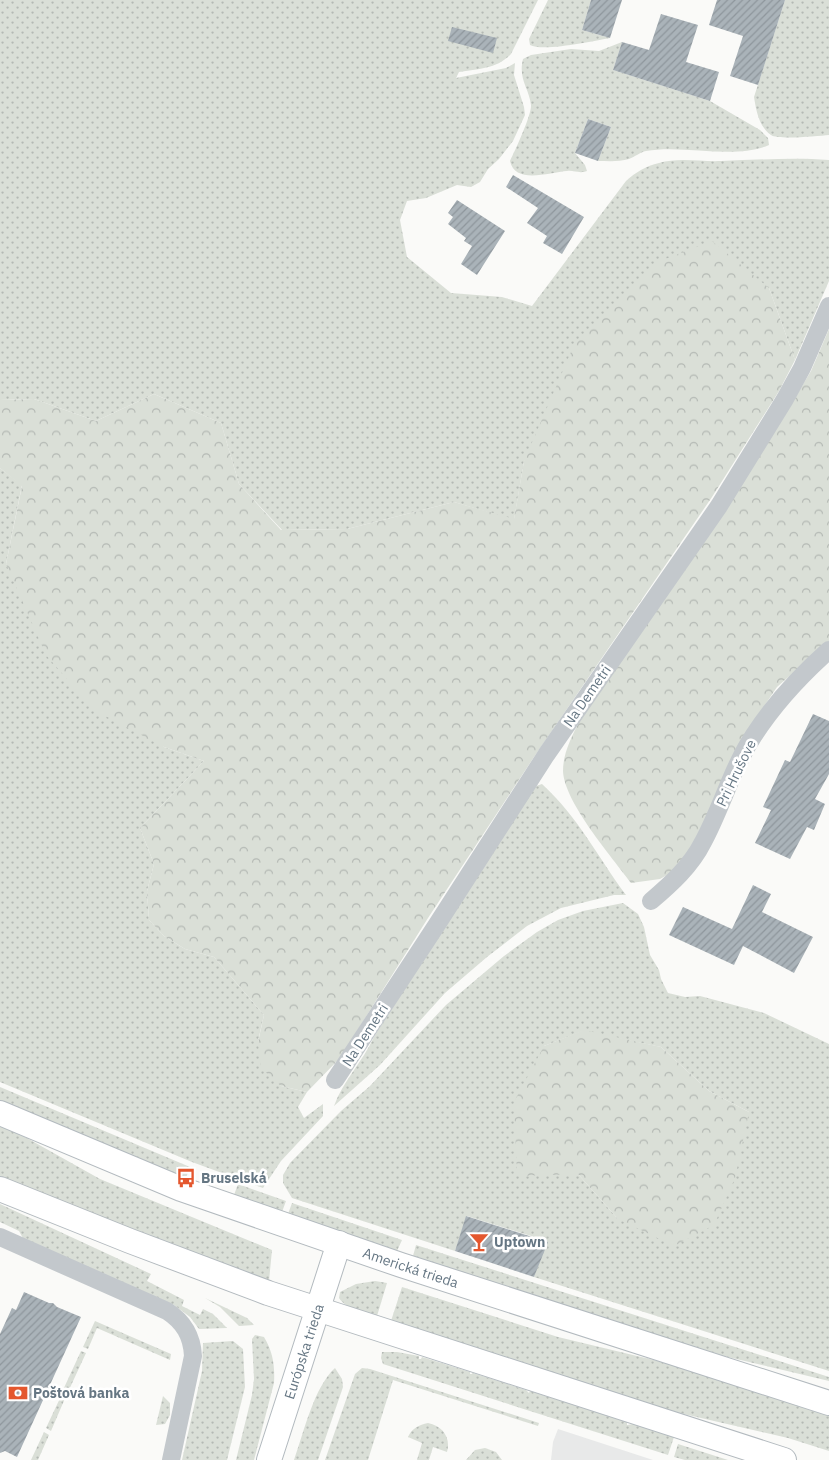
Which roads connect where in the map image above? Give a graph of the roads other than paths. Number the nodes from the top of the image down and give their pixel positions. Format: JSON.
{"nodes":[{"id":1,"x":829,"y":306,"type":"edge"},
{"id":2,"x":829,"y":650,"type":"edge"},
{"id":3,"x":651,"y":902,"type":"dead end"},
{"id":4,"x":335,"y":1080,"type":"dead end"},
{"id":5,"x":0,"y":1113,"type":"edge"},
{"id":6,"x":0,"y":1189,"type":"edge"},
{"id":7,"x":0,"y":1237,"type":"edge"},
{"id":8,"x":339,"y":1243,"type":"junction"},
{"id":9,"x":318,"y":1310,"type":"junction"},
{"id":10,"x":829,"y":1403,"type":"edge"},
{"id":11,"x":171,"y":1460,"type":"edge"},
{"id":12,"x":269,"y":1460,"type":"edge"},
{"id":13,"x":784,"y":1460,"type":"edge"}],
"edges":[{"from":1,"to":4,"type":"street","name":"Na Demetri"},
{"from":2,"to":3,"type":"street","name":"Pri Hrušove"},
{"from":5,"to":8,"type":"street","name":"Americká trieda"},
{"from":6,"to":9,"type":"street"},
{"from":7,"to":11,"type":"street"},
{"from":8,"to":9,"type":"street","name":"Európska trieda"},
{"from":8,"to":10,"type":"street","name":"Americká trieda"},
{"from":9,"to":12,"type":"street","name":"Európska trieda"},
{"from":9,"to":13,"type":"street"}]}
